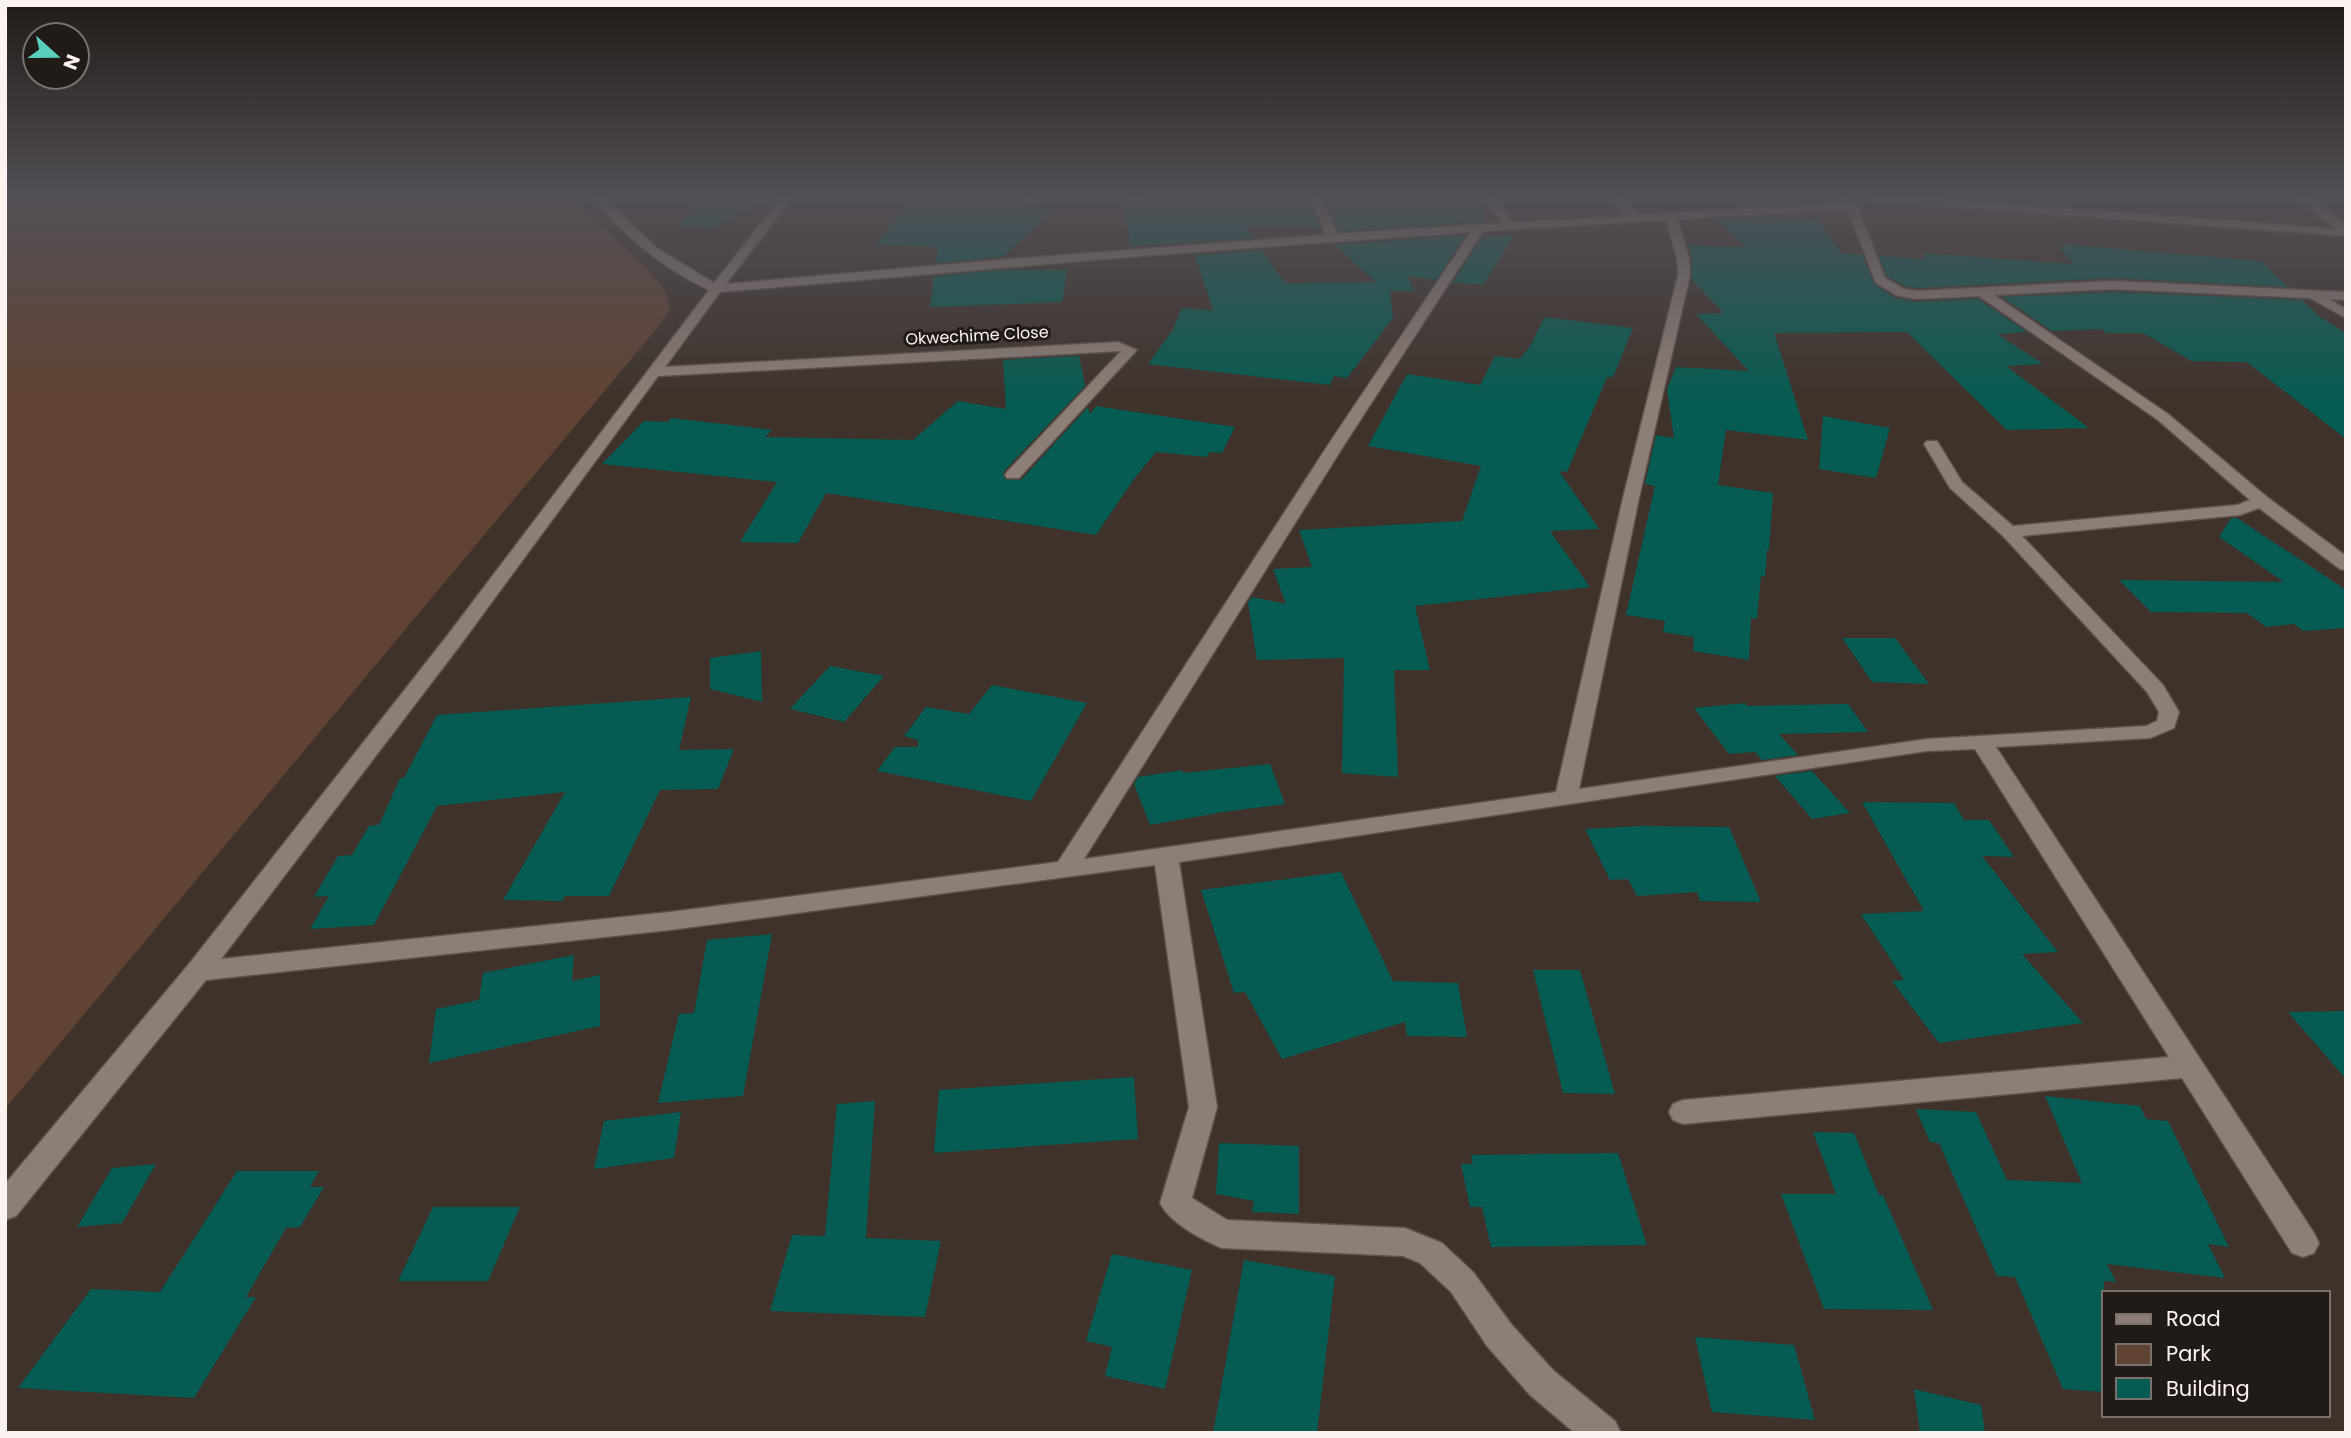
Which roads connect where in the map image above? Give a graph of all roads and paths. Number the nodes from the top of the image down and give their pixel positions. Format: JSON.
{"nodes":[{"id":1,"x":672,"y":265,"type":"edge"},
{"id":2,"x":735,"y":265,"type":"edge"},
{"id":3,"x":981,"y":265,"type":"edge"},
{"id":4,"x":1455,"y":265,"type":"edge"},
{"id":5,"x":1683,"y":265,"type":"edge"},
{"id":6,"x":1874,"y":265,"type":"edge"},
{"id":7,"x":716,"y":289,"type":"junction"},
{"id":8,"x":1982,"y":292,"type":"junction"},
{"id":9,"x":2311,"y":295,"type":"junction"},
{"id":10,"x":2346,"y":296,"type":"edge"},
{"id":11,"x":2346,"y":314,"type":"edge"},
{"id":12,"x":653,"y":372,"type":"junction"},
{"id":13,"x":1932,"y":444,"type":"dead end"},
{"id":14,"x":1013,"y":475,"type":"dead end"},
{"id":15,"x":2261,"y":501,"type":"junction"},
{"id":16,"x":2009,"y":532,"type":"junction"},
{"id":17,"x":2346,"y":565,"type":"edge"},
{"id":18,"x":1982,"y":742,"type":"junction"},
{"id":19,"x":1566,"y":797,"type":"junction"},
{"id":20,"x":1166,"y":856,"type":"junction"},
{"id":21,"x":1066,"y":868,"type":"junction"},
{"id":22,"x":198,"y":971,"type":"junction"},
{"id":23,"x":2190,"y":1066,"type":"junction"},
{"id":24,"x":1683,"y":1112,"type":"dead end"},
{"id":25,"x":5,"y":1207,"type":"edge"},
{"id":26,"x":2303,"y":1243,"type":"dead end"},
{"id":27,"x":1603,"y":1433,"type":"edge"}],
"edges":[{"from":1,"to":7,"type":"street"},
{"from":2,"to":7,"type":"street"},
{"from":3,"to":7,"type":"street"},
{"from":4,"to":21,"type":"street"},
{"from":5,"to":19,"type":"street"},
{"from":6,"to":8,"type":"street"},
{"from":7,"to":12,"type":"street"},
{"from":8,"to":9,"type":"street"},
{"from":8,"to":15,"type":"street"},
{"from":9,"to":10,"type":"street"},
{"from":9,"to":11,"type":"street"},
{"from":12,"to":14,"type":"street","name":"Okwechime Close"},
{"from":12,"to":22,"type":"street"},
{"from":13,"to":16,"type":"street"},
{"from":15,"to":16,"type":"street"},
{"from":15,"to":17,"type":"street"},
{"from":16,"to":18,"type":"street"},
{"from":18,"to":19,"type":"street"},
{"from":18,"to":23,"type":"street"},
{"from":19,"to":20,"type":"street"},
{"from":20,"to":21,"type":"street"},
{"from":20,"to":27,"type":"street"},
{"from":21,"to":22,"type":"street"},
{"from":22,"to":25,"type":"street"},
{"from":23,"to":24,"type":"street"},
{"from":23,"to":26,"type":"street"}]}
